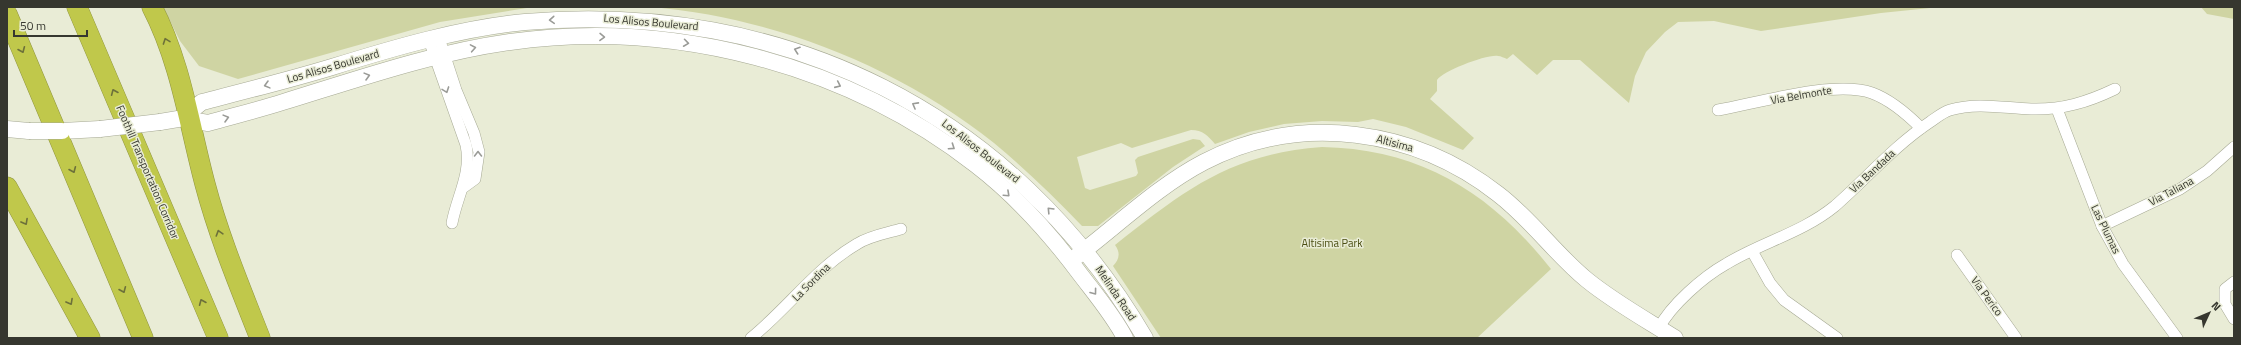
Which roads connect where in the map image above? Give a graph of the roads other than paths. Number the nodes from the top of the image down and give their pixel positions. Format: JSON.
{"nodes":[{"id":1,"x":78,"y":7,"type":"edge"},
{"id":2,"x":152,"y":7,"type":"edge"},
{"id":3,"x":7,"y":14,"type":"edge"},
{"id":4,"x":434,"y":39,"type":"junction"},
{"id":5,"x":440,"y":56,"type":"junction"},
{"id":6,"x":2115,"y":89,"type":"dead end"},
{"id":7,"x":2057,"y":109,"type":"junction"},
{"id":8,"x":1718,"y":110,"type":"dead end"},
{"id":9,"x":190,"y":117,"type":"junction"},
{"id":10,"x":1921,"y":128,"type":"junction"},
{"id":11,"x":7,"y":129,"type":"edge"},
{"id":12,"x":2234,"y":147,"type":"edge"},
{"id":13,"x":7,"y":187,"type":"edge"},
{"id":14,"x":452,"y":223,"type":"dead end"},
{"id":15,"x":2102,"y":226,"type":"junction"},
{"id":16,"x":901,"y":229,"type":"dead end"},
{"id":17,"x":1085,"y":250,"type":"junction"},
{"id":18,"x":1752,"y":251,"type":"junction"},
{"id":19,"x":1958,"y":255,"type":"dead end"},
{"id":20,"x":1070,"y":261,"type":"junction"},
{"id":21,"x":2234,"y":282,"type":"edge"},
{"id":22,"x":2234,"y":320,"type":"edge"},
{"id":23,"x":1659,"y":328,"type":"junction"},
{"id":24,"x":90,"y":338,"type":"edge"},
{"id":25,"x":143,"y":338,"type":"edge"},
{"id":26,"x":218,"y":338,"type":"edge"},
{"id":27,"x":260,"y":338,"type":"edge"},
{"id":28,"x":751,"y":338,"type":"edge"},
{"id":29,"x":1125,"y":338,"type":"edge"},
{"id":30,"x":1145,"y":338,"type":"edge"},
{"id":31,"x":1675,"y":338,"type":"edge"},
{"id":32,"x":1837,"y":338,"type":"edge"},
{"id":33,"x":2016,"y":338,"type":"edge"},
{"id":34,"x":2177,"y":338,"type":"edge"}],
"edges":[{"from":26,"to":1,"type":"highway","name":"Foothill Transportation Corridor","one_way":true},
{"from":9,"to":2,"type":"highway","one_way":true},
{"from":3,"to":25,"type":"highway","one_way":true},
{"from":4,"to":5,"type":"street"},
{"from":4,"to":9,"type":"main road","name":"Los Alisos Boulevard","one_way":true},
{"from":17,"to":4,"type":"main road","name":"Los Alisos Boulevard","one_way":true},
{"from":9,"to":5,"type":"main road","name":"Los Alisos Boulevard","one_way":true},
{"from":5,"to":14,"type":"street"},
{"from":5,"to":20,"type":"main road","name":"Los Alisos Boulevard","one_way":true},
{"from":6,"to":7,"type":"street","name":"Via Bandada"},
{"from":7,"to":10,"type":"street","name":"Via Bandada"},
{"from":7,"to":15,"type":"street","name":"Las Plumas"},
{"from":8,"to":10,"type":"street","name":"Via Belmonte"},
{"from":9,"to":11,"type":"main road","name":"Los Alisos Boulevard","bridge":true},
{"from":27,"to":9,"type":"highway","one_way":true},
{"from":10,"to":18,"type":"street","name":"Via Bandada"},
{"from":12,"to":15,"type":"street","name":"Via Taliana"},
{"from":13,"to":24,"type":"highway","one_way":true},
{"from":15,"to":34,"type":"street","name":"Las Plumas"},
{"from":16,"to":28,"type":"street","name":"La Sordina"},
{"from":17,"to":20,"type":"main road","name":"Altisima"},
{"from":17,"to":23,"type":"main road","name":"Altisima"},
{"from":17,"to":30,"type":"main road","name":"Melinda Road"},
{"from":18,"to":23,"type":"street","name":"Via Bandada"},
{"from":18,"to":32,"type":"street"},
{"from":19,"to":33,"type":"street","name":"Via Perico"},
{"from":20,"to":29,"type":"main road","name":"Melinda Road","one_way":true},
{"from":21,"to":22,"type":"street"},
{"from":23,"to":31,"type":"main road","name":"Altisima"}]}
